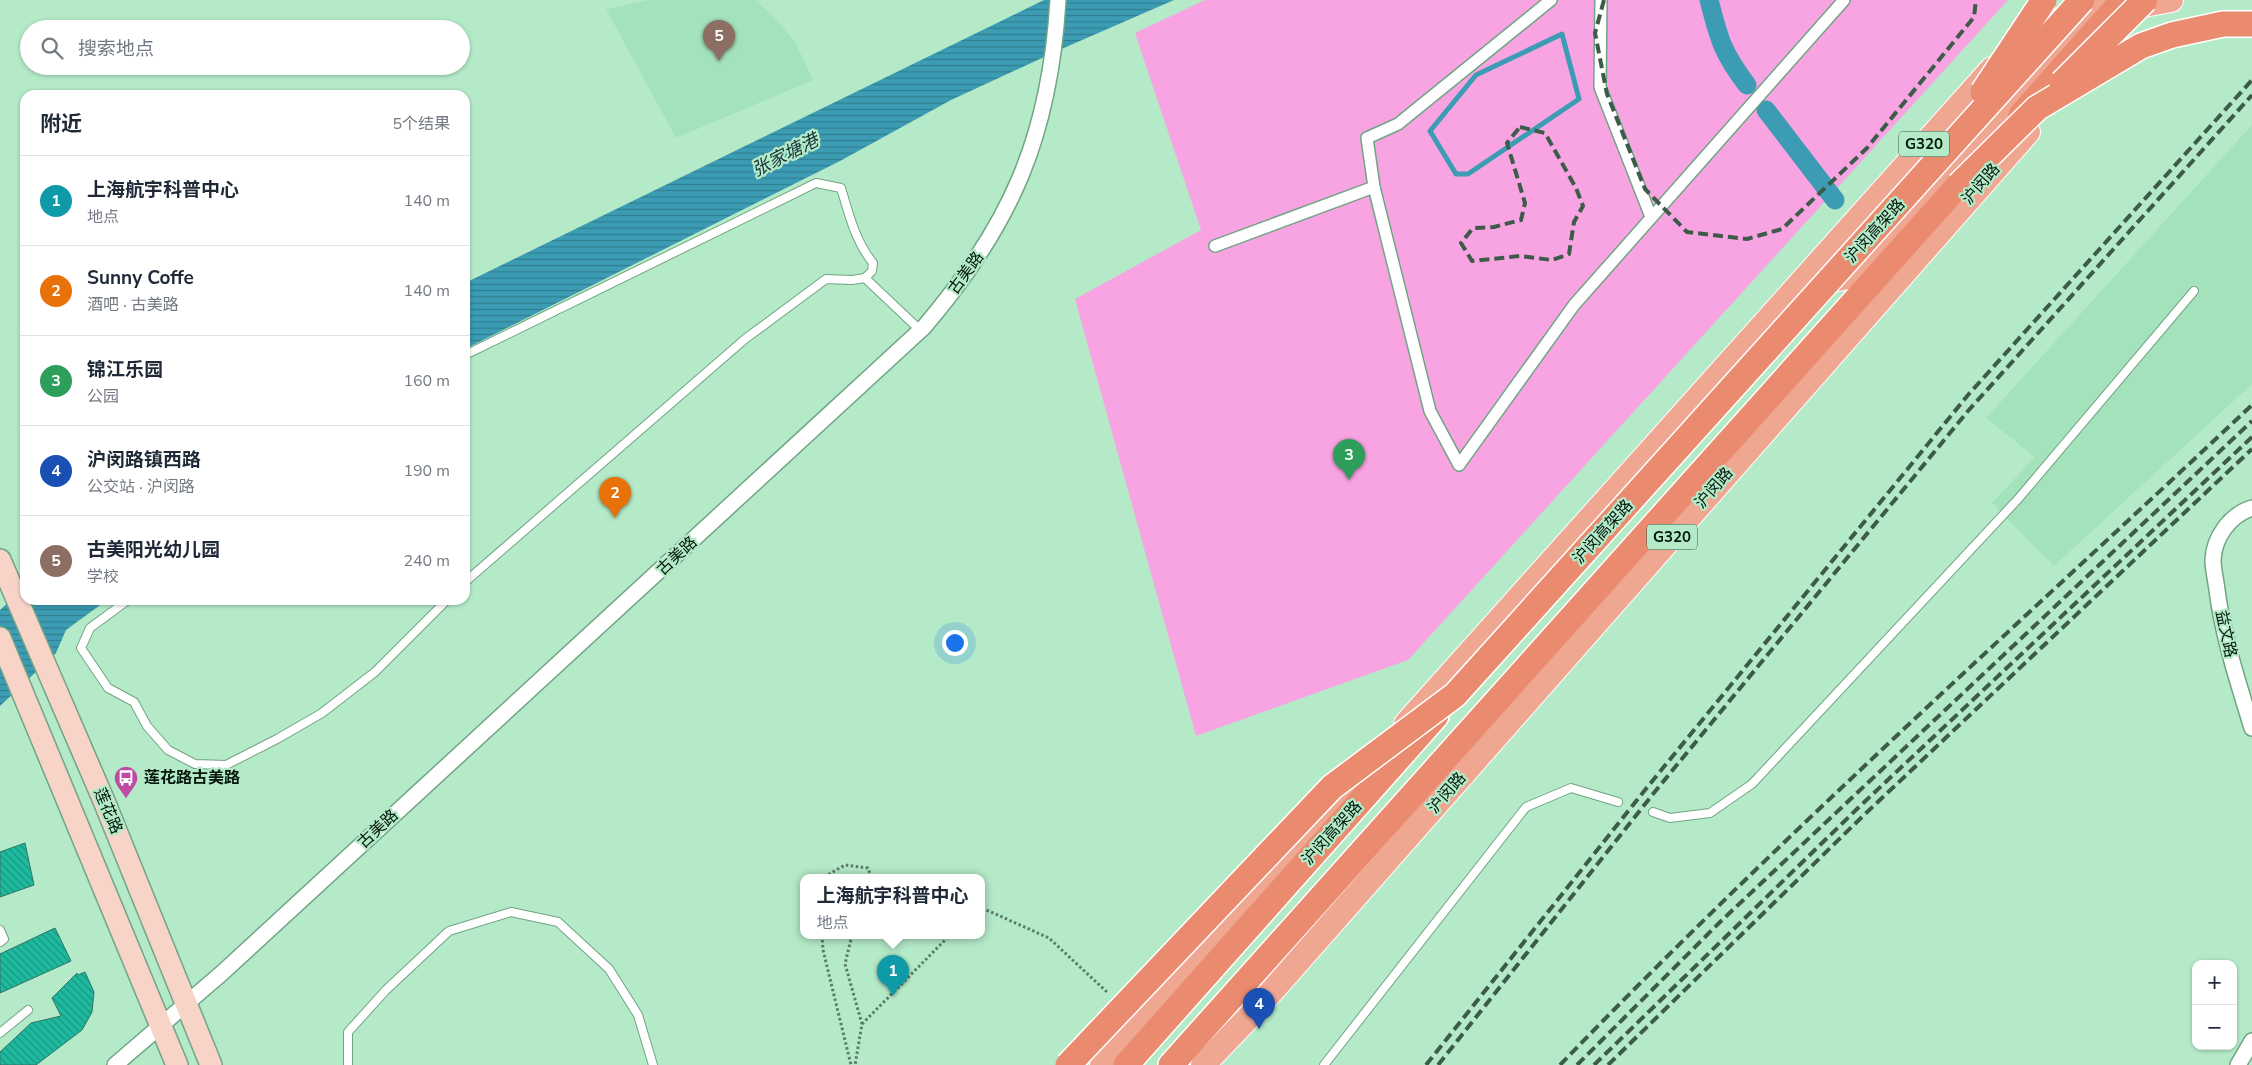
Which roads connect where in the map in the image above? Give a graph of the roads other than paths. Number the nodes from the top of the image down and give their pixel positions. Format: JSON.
{"nodes":[{"id":1,"x":1058,"y":0,"type":"edge"},
{"id":2,"x":1551,"y":0,"type":"edge"},
{"id":3,"x":1600,"y":0,"type":"edge"},
{"id":4,"x":1844,"y":0,"type":"edge"},
{"id":5,"x":2044,"y":0,"type":"edge"},
{"id":6,"x":2054,"y":0,"type":"edge"},
{"id":7,"x":2082,"y":0,"type":"edge"},
{"id":8,"x":2099,"y":0,"type":"edge"},
{"id":9,"x":2172,"y":0,"type":"edge"},
{"id":10,"x":2137,"y":2,"type":"edge"},
{"id":11,"x":2252,"y":24,"type":"edge"},
{"id":12,"x":2037,"y":108,"type":"junction"},
{"id":13,"x":1946,"y":174,"type":"junction"},
{"id":14,"x":1374,"y":187,"type":"junction"},
{"id":15,"x":1651,"y":217,"type":"junction"},
{"id":16,"x":1215,"y":246,"type":"dead end"},
{"id":17,"x":866,"y":278,"type":"junction"},
{"id":18,"x":1795,"y":288,"type":"junction"},
{"id":19,"x":2194,"y":291,"type":"dead end"},
{"id":20,"x":920,"y":330,"type":"junction"},
{"id":21,"x":470,"y":353,"type":"edge"},
{"id":22,"x":2252,"y":508,"type":"edge"},
{"id":23,"x":0,"y":560,"type":"edge"},
{"id":24,"x":470,"y":578,"type":"edge"},
{"id":25,"x":121,"y":605,"type":"edge"},
{"id":26,"x":442,"y":605,"type":"edge"},
{"id":27,"x":0,"y":638,"type":"edge"},
{"id":28,"x":1455,"y":695,"type":"junction"},
{"id":29,"x":2252,"y":728,"type":"edge"},
{"id":30,"x":1618,"y":802,"type":"dead end"},
{"id":31,"x":1653,"y":812,"type":"dead end"},
{"id":32,"x":0,"y":930,"type":"edge"},
{"id":33,"x":0,"y":942,"type":"edge"},
{"id":34,"x":187,"y":1002,"type":"junction"},
{"id":35,"x":28,"y":1010,"type":"dead end"},
{"id":36,"x":160,"y":1025,"type":"junction"},
{"id":37,"x":0,"y":1033,"type":"edge"},
{"id":38,"x":2252,"y":1042,"type":"edge"},
{"id":39,"x":114,"y":1065,"type":"edge"},
{"id":40,"x":177,"y":1065,"type":"edge"},
{"id":41,"x":211,"y":1065,"type":"edge"},
{"id":42,"x":348,"y":1065,"type":"edge"},
{"id":43,"x":653,"y":1065,"type":"edge"},
{"id":44,"x":1068,"y":1065,"type":"edge"},
{"id":45,"x":1102,"y":1065,"type":"edge"},
{"id":46,"x":1126,"y":1065,"type":"edge"},
{"id":47,"x":1171,"y":1065,"type":"edge"},
{"id":48,"x":1203,"y":1065,"type":"edge"},
{"id":49,"x":1324,"y":1065,"type":"edge"},
{"id":50,"x":2238,"y":1065,"type":"edge"}],
"edges":[{"from":1,"to":20,"type":"street","name":"古美路"},
{"from":2,"to":14,"type":"street"},
{"from":3,"to":15,"type":"street"},
{"from":4,"to":15,"type":"street"},
{"from":5,"to":13,"type":"highway","bridge":true},
{"from":6,"to":18,"type":"main road","number":"G320"},
{"from":7,"to":13,"type":"highway","name":"沪闵高架路","bridge":true},
{"from":8,"to":13,"type":"main road"},
{"from":9,"to":10,"type":"main road"},
{"from":10,"to":12,"type":"highway","bridge":true},
{"from":10,"to":13,"type":"highway","name":"沪闵高架路","bridge":true},
{"from":10,"to":48,"type":"main road","name":"沪闵路","number":"G320"},
{"from":11,"to":12,"type":"highway","bridge":true},
{"from":12,"to":13,"type":"highway","bridge":true},
{"from":13,"to":18,"type":"main road"},
{"from":13,"to":28,"type":"highway","name":"沪闵高架路","bridge":true},
{"from":13,"to":47,"type":"highway","name":"沪闵高架路"},
{"from":14,"to":15,"type":"street"},
{"from":14,"to":16,"type":"street"},
{"from":17,"to":20,"type":"lane"},
{"from":17,"to":21,"type":"lane"},
{"from":17,"to":24,"type":"lane"},
{"from":18,"to":45,"type":"main road","number":"G320"},
{"from":19,"to":31,"type":"lane"},
{"from":20,"to":34,"type":"street","name":"古美路"},
{"from":22,"to":29,"type":"street","name":"益文路"},
{"from":23,"to":34,"type":"main road","name":"莲花路"},
{"from":25,"to":26,"type":"lane"},
{"from":27,"to":36,"type":"main road"},
{"from":28,"to":44,"type":"highway","bridge":true},
{"from":28,"to":46,"type":"highway","name":"沪闵高架路","bridge":true},
{"from":30,"to":49,"type":"lane"},
{"from":32,"to":33,"type":"lane"},
{"from":34,"to":36,"type":"street","name":"古美路"},
{"from":34,"to":41,"type":"main road","name":"莲花路"},
{"from":35,"to":37,"type":"lane"},
{"from":36,"to":39,"type":"street","name":"古美路"},
{"from":36,"to":40,"type":"main road"},
{"from":38,"to":50,"type":"street"},
{"from":42,"to":43,"type":"lane"}]}
